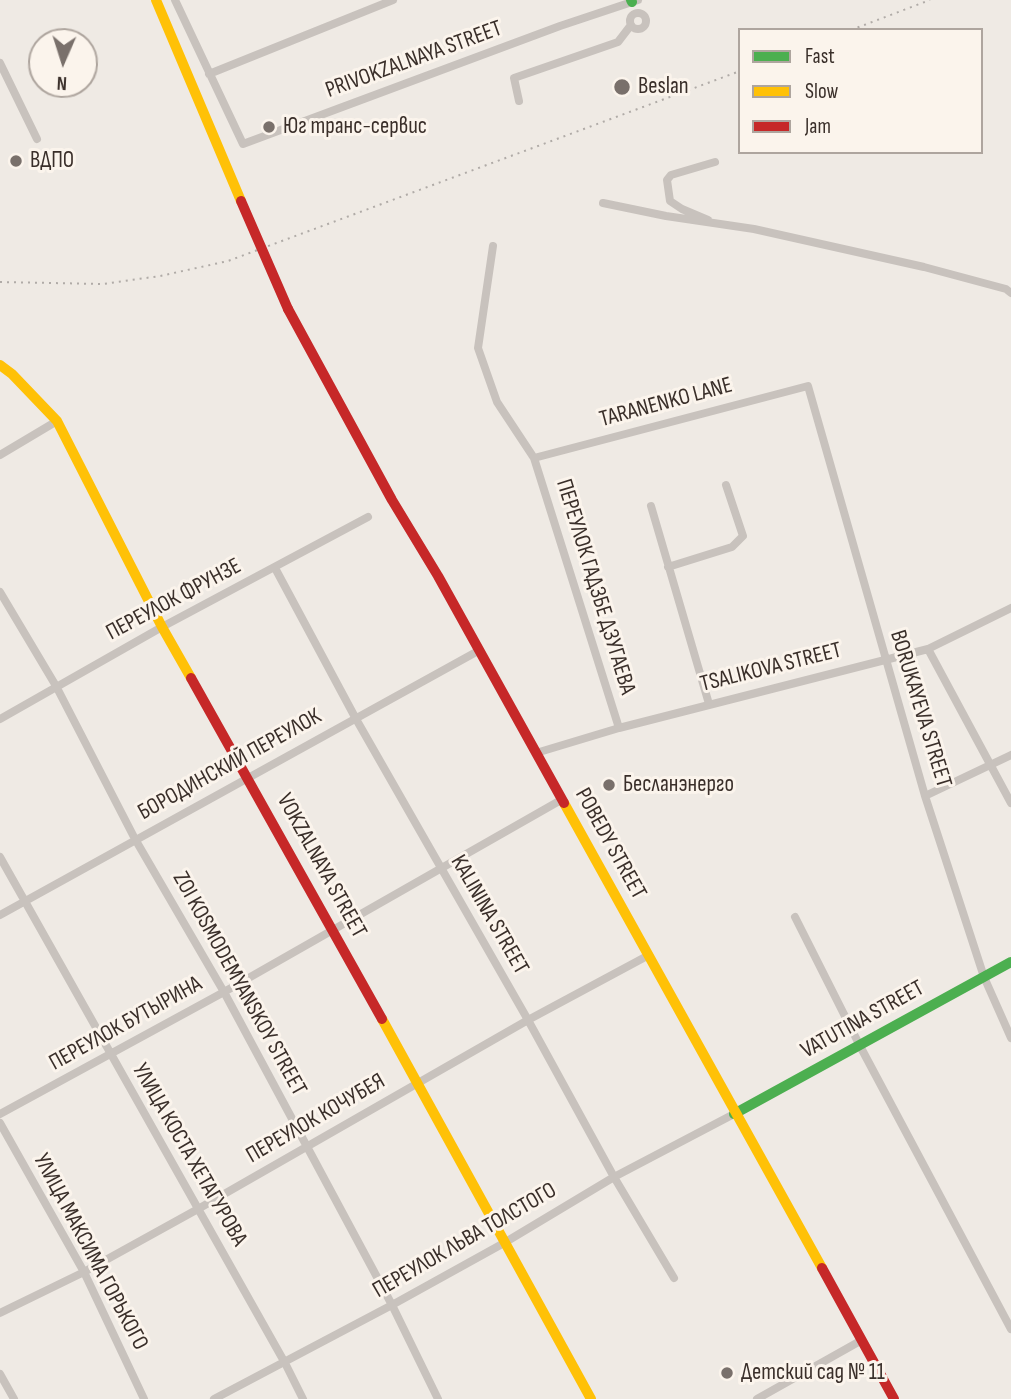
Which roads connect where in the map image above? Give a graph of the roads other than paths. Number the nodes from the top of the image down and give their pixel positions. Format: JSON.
{"nodes":[{"id":1,"x":156,"y":0,"type":"edge"},
{"id":2,"x":175,"y":0,"type":"edge"},
{"id":3,"x":393,"y":0,"type":"edge"},
{"id":4,"x":634,"y":1,"type":"edge"},
{"id":5,"x":636,"y":14,"type":"junction"},
{"id":6,"x":631,"y":29,"type":"junction"},
{"id":7,"x":0,"y":63,"type":"edge"},
{"id":8,"x":209,"y":74,"type":"junction"},
{"id":9,"x":519,"y":101,"type":"dead end"},
{"id":10,"x":37,"y":139,"type":"dead end"},
{"id":11,"x":715,"y":162,"type":"dead end"},
{"id":12,"x":603,"y":203,"type":"dead end"},
{"id":13,"x":715,"y":223,"type":"junction"},
{"id":14,"x":493,"y":246,"type":"dead end"},
{"id":15,"x":1011,"y":293,"type":"edge"},
{"id":16,"x":0,"y":365,"type":"edge"},
{"id":17,"x":808,"y":386,"type":"joint"},
{"id":18,"x":57,"y":421,"type":"junction"},
{"id":19,"x":0,"y":455,"type":"edge"},
{"id":20,"x":534,"y":458,"type":"junction"},
{"id":21,"x":726,"y":485,"type":"dead end"},
{"id":22,"x":650,"y":506,"type":"dead end"},
{"id":23,"x":368,"y":517,"type":"dead end"},
{"id":24,"x":668,"y":567,"type":"junction"},
{"id":25,"x":275,"y":568,"type":"junction"},
{"id":26,"x":0,"y":592,"type":"edge"},
{"id":27,"x":1011,"y":608,"type":"edge"},
{"id":28,"x":162,"y":627,"type":"junction"},
{"id":29,"x":928,"y":649,"type":"junction"},
{"id":30,"x":478,"y":650,"type":"junction"},
{"id":31,"x":885,"y":660,"type":"junction"},
{"id":32,"x":57,"y":686,"type":"junction"},
{"id":33,"x":709,"y":704,"type":"junction"},
{"id":34,"x":0,"y":719,"type":"edge"},
{"id":35,"x":356,"y":719,"type":"junction"},
{"id":36,"x":619,"y":728,"type":"junction"},
{"id":37,"x":536,"y":753,"type":"junction"},
{"id":38,"x":1011,"y":755,"type":"edge"},
{"id":39,"x":990,"y":766,"type":"junction"},
{"id":40,"x":247,"y":777,"type":"junction"},
{"id":41,"x":925,"y":796,"type":"junction"},
{"id":42,"x":561,"y":800,"type":"junction"},
{"id":43,"x":1011,"y":803,"type":"edge"},
{"id":44,"x":135,"y":839,"type":"junction"},
{"id":45,"x":0,"y":857,"type":"edge"},
{"id":46,"x":440,"y":869,"type":"junction"},
{"id":47,"x":24,"y":901,"type":"junction"},
{"id":48,"x":0,"y":915,"type":"edge"},
{"id":49,"x":795,"y":917,"type":"dead end"},
{"id":50,"x":334,"y":930,"type":"junction"},
{"id":51,"x":649,"y":955,"type":"junction"},
{"id":52,"x":1011,"y":962,"type":"edge"},
{"id":53,"x":985,"y":978,"type":"junction"},
{"id":54,"x":225,"y":992,"type":"junction"},
{"id":55,"x":528,"y":1020,"type":"junction"},
{"id":56,"x":1011,"y":1038,"type":"edge"},
{"id":57,"x":860,"y":1046,"type":"junction"},
{"id":58,"x":110,"y":1055,"type":"junction"},
{"id":59,"x":417,"y":1084,"type":"junction"},
{"id":60,"x":0,"y":1114,"type":"edge"},
{"id":61,"x":734,"y":1114,"type":"junction"},
{"id":62,"x":0,"y":1123,"type":"edge"},
{"id":63,"x":307,"y":1146,"type":"junction"},
{"id":64,"x":614,"y":1177,"type":"junction"},
{"id":65,"x":198,"y":1209,"type":"junction"},
{"id":66,"x":504,"y":1243,"type":"junction"},
{"id":67,"x":83,"y":1272,"type":"junction"},
{"id":68,"x":674,"y":1278,"type":"dead end"},
{"id":69,"x":392,"y":1305,"type":"junction"},
{"id":70,"x":0,"y":1313,"type":"edge"},
{"id":71,"x":1011,"y":1329,"type":"edge"},
{"id":72,"x":862,"y":1340,"type":"junction"},
{"id":73,"x":285,"y":1363,"type":"junction"},
{"id":74,"x":0,"y":1374,"type":"edge"},
{"id":75,"x":15,"y":1399,"type":"edge"},
{"id":76,"x":144,"y":1399,"type":"edge"},
{"id":77,"x":214,"y":1399,"type":"edge"},
{"id":78,"x":303,"y":1399,"type":"edge"},
{"id":79,"x":438,"y":1399,"type":"edge"},
{"id":80,"x":591,"y":1399,"type":"edge"},
{"id":81,"x":757,"y":1399,"type":"edge"},
{"id":82,"x":894,"y":1399,"type":"edge"}],
"edges":[{"from":1,"to":30,"type":"main road","name":"POBEDY STREET","bridge":true},
{"from":2,"to":8,"type":"street"},
{"from":3,"to":8,"type":"street"},
{"from":4,"to":5,"type":"street"},
{"from":4,"to":8,"type":"street","name":"PRIVOKZALNAYA STREET"},
{"from":5,"to":6,"type":"street"},
{"from":5,"to":6,"type":"street"},
{"from":6,"to":9,"type":"street"},
{"from":7,"to":10,"type":"street"},
{"from":11,"to":13,"type":"street"},
{"from":12,"to":13,"type":"street"},
{"from":13,"to":15,"type":"street"},
{"from":14,"to":20,"type":"street","name":"ПЕРЕУЛОК ГАДЗБЕ ДЗУГАЕВА"},
{"from":16,"to":18,"type":"main road","name":"VOKZALNAYA STREET"},
{"from":17,"to":20,"type":"street","name":"TARANENKO LANE"},
{"from":17,"to":31,"type":"street","name":"BORUKAYEVA STREET"},
{"from":18,"to":19,"type":"street"},
{"from":18,"to":28,"type":"main road","name":"VOKZALNAYA STREET"},
{"from":20,"to":36,"type":"street","name":"ПЕРЕУЛОК ГАДЗБЕ ДЗУГАЕВА"},
{"from":21,"to":24,"type":"street"},
{"from":22,"to":24,"type":"street"},
{"from":23,"to":25,"type":"street","name":"ПЕРЕУЛОК ФРУНЗЕ"},
{"from":24,"to":33,"type":"street"},
{"from":25,"to":28,"type":"street","name":"ПЕРЕУЛОК ФРУНЗЕ"},
{"from":25,"to":35,"type":"street","name":"KALININA STREET"},
{"from":26,"to":32,"type":"street","name":"ZOI KOSMODEMYANSKOY STREET"},
{"from":27,"to":29,"type":"street","name":"TSALIKOVA STREET"},
{"from":28,"to":32,"type":"street","name":"ПЕРЕУЛОК ФРУНЗЕ"},
{"from":28,"to":40,"type":"main road","name":"VOKZALNAYA STREET"},
{"from":29,"to":31,"type":"street","name":"TSALIKOVA STREET"},
{"from":29,"to":39,"type":"street"},
{"from":30,"to":35,"type":"street","name":"БОРОДИНСКИЙ ПЕРЕУЛОК"},
{"from":30,"to":37,"type":"main road","name":"POBEDY STREET"},
{"from":31,"to":33,"type":"street","name":"TSALIKOVA STREET"},
{"from":31,"to":41,"type":"street","name":"BORUKAYEVA STREET"},
{"from":32,"to":34,"type":"street","name":"ПЕРЕУЛОК ФРУНЗЕ"},
{"from":32,"to":44,"type":"street","name":"ZOI KOSMODEMYANSKOY STREET"},
{"from":33,"to":36,"type":"street","name":"TSALIKOVA STREET"},
{"from":35,"to":40,"type":"street","name":"БОРОДИНСКИЙ ПЕРЕУЛОК"},
{"from":35,"to":46,"type":"street","name":"KALININA STREET"},
{"from":36,"to":37,"type":"street","name":"TSALIKOVA STREET"},
{"from":37,"to":42,"type":"main road","name":"POBEDY STREET"},
{"from":38,"to":39,"type":"street"},
{"from":39,"to":41,"type":"street"},
{"from":39,"to":43,"type":"street"},
{"from":40,"to":44,"type":"street","name":"БОРОДИНСКИЙ ПЕРЕУЛОК"},
{"from":40,"to":50,"type":"main road","name":"VOKZALNAYA STREET"},
{"from":41,"to":53,"type":"street","name":"BORUKAYEVA STREET"},
{"from":42,"to":46,"type":"street","name":"ПЕРЕУЛОК БУТЫРИНА"},
{"from":42,"to":51,"type":"main road","name":"POBEDY STREET"},
{"from":44,"to":47,"type":"street","name":"БОРОДИНСКИЙ ПЕРЕУЛОК"},
{"from":44,"to":54,"type":"street","name":"ZOI KOSMODEMYANSKOY STREET"},
{"from":45,"to":47,"type":"street","name":"УЛИЦА КОСТА ХЕТАГУРОВА"},
{"from":46,"to":50,"type":"street","name":"ПЕРЕУЛОК БУТЫРИНА"},
{"from":46,"to":55,"type":"street","name":"KALININA STREET"},
{"from":47,"to":48,"type":"street","name":"БОРОДИНСКИЙ ПЕРЕУЛОК"},
{"from":47,"to":58,"type":"street","name":"УЛИЦА КОСТА ХЕТАГУРОВА"},
{"from":49,"to":57,"type":"street"},
{"from":50,"to":54,"type":"street","name":"ПЕРЕУЛОК БУТЫРИНА"},
{"from":50,"to":59,"type":"main road","name":"VOKZALNAYA STREET"},
{"from":51,"to":55,"type":"street","name":"ПЕРЕУЛОК КОЧУБЕЯ"},
{"from":51,"to":61,"type":"main road","name":"POBEDY STREET"},
{"from":52,"to":53,"type":"main road","name":"VATUTINA STREET"},
{"from":53,"to":56,"type":"street","name":"BORUKAYEVA STREET"},
{"from":53,"to":57,"type":"main road","name":"VATUTINA STREET"},
{"from":54,"to":58,"type":"street","name":"ПЕРЕУЛОК БУТЫРИНА"},
{"from":54,"to":63,"type":"street","name":"ZOI KOSMODEMYANSKOY STREET"},
{"from":55,"to":59,"type":"street","name":"ПЕРЕУЛОК КОЧУБЕЯ"},
{"from":55,"to":64,"type":"street","name":"KALININA STREET"},
{"from":57,"to":61,"type":"main road","name":"VATUTINA STREET"},
{"from":57,"to":71,"type":"street"},
{"from":58,"to":60,"type":"street","name":"ПЕРЕУЛОК БУТЫРИНА"},
{"from":58,"to":65,"type":"street","name":"УЛИЦА КОСТА ХЕТАГУРОВА"},
{"from":59,"to":63,"type":"street","name":"ПЕРЕУЛОК КОЧУБЕЯ"},
{"from":59,"to":66,"type":"main road","name":"VOKZALNAYA STREET"},
{"from":61,"to":64,"type":"street","name":"ПЕРЕУЛОК ЛЬВА ТОЛСТОГО"},
{"from":61,"to":72,"type":"main road","name":"POBEDY STREET"},
{"from":62,"to":67,"type":"street","name":"УЛИЦА МАКСИМА ГОРЬКОГО"},
{"from":63,"to":65,"type":"street","name":"ПЕРЕУЛОК КОЧУБЕЯ"},
{"from":63,"to":69,"type":"street","name":"ZOI KOSMODEMYANSKOY STREET"},
{"from":64,"to":66,"type":"street","name":"ПЕРЕУЛОК ЛЬВА ТОЛСТОГО"},
{"from":64,"to":68,"type":"street","name":"KALININA STREET"},
{"from":65,"to":67,"type":"street","name":"ПЕРЕУЛОК КОЧУБЕЯ"},
{"from":65,"to":73,"type":"street","name":"УЛИЦА КОСТА ХЕТАГУРОВА"},
{"from":66,"to":69,"type":"street","name":"ПЕРЕУЛОК ЛЬВА ТОЛСТОГО"},
{"from":66,"to":80,"type":"main road","name":"VOKZALNAYA STREET"},
{"from":67,"to":70,"type":"street","name":"ПЕРЕУЛОК КОЧУБЕЯ"},
{"from":67,"to":76,"type":"street","name":"УЛИЦА МАКСИМА ГОРЬКОГО"},
{"from":69,"to":73,"type":"street","name":"ПЕРЕУЛОК ЛЬВА ТОЛСТОГО"},
{"from":69,"to":79,"type":"street","name":"ZOI KOSMODEMYANSKOY STREET"},
{"from":72,"to":81,"type":"street"},
{"from":72,"to":82,"type":"main road","name":"POBEDY STREET"},
{"from":73,"to":77,"type":"street","name":"ПЕРЕУЛОК ЛЬВА ТОЛСТОГО"},
{"from":73,"to":78,"type":"street","name":"УЛИЦА КОСТА ХЕТАГУРОВА"},
{"from":74,"to":75,"type":"street"}]}
